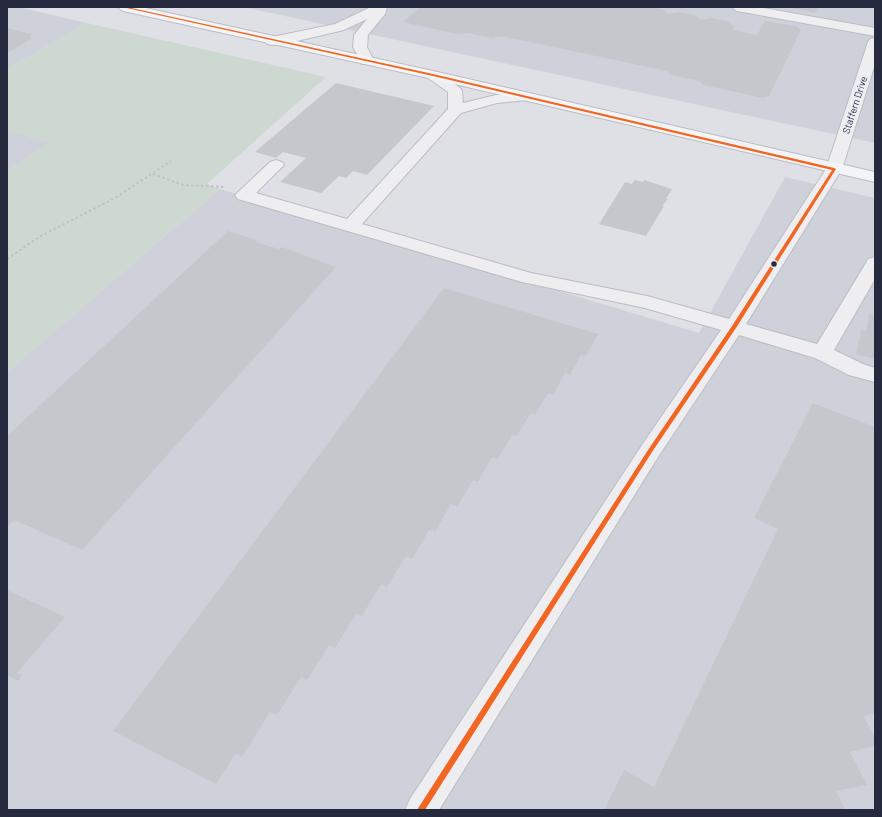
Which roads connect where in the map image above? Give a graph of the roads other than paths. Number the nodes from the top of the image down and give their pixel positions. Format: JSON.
{"nodes":[{"id":1,"x":123,"y":7,"type":"edge"},
{"id":2,"x":381,"y":7,"type":"edge"},
{"id":3,"x":385,"y":7,"type":"edge"},
{"id":4,"x":737,"y":7,"type":"edge"},
{"id":5,"x":875,"y":32,"type":"edge"},
{"id":6,"x":272,"y":41,"type":"junction"},
{"id":7,"x":875,"y":42,"type":"edge"},
{"id":8,"x":367,"y":61,"type":"junction"},
{"id":9,"x":433,"y":75,"type":"junction"},
{"id":10,"x":522,"y":97,"type":"junction"},
{"id":11,"x":456,"y":110,"type":"junction"},
{"id":12,"x":276,"y":166,"type":"dead end"},
{"id":13,"x":834,"y":169,"type":"junction"},
{"id":14,"x":875,"y":177,"type":"edge"},
{"id":15,"x":351,"y":225,"type":"junction"},
{"id":16,"x":875,"y":263,"type":"edge"},
{"id":17,"x":734,"y":327,"type":"junction"},
{"id":18,"x":822,"y":353,"type":"junction"},
{"id":19,"x":875,"y":375,"type":"edge"},
{"id":20,"x":421,"y":810,"type":"edge"}],
"edges":[{"from":1,"to":6,"type":"main road"},
{"from":2,"to":6,"type":"street"},
{"from":3,"to":8,"type":"street"},
{"from":4,"to":5,"type":"street"},
{"from":6,"to":8,"type":"main road"},
{"from":7,"to":13,"type":"street","name":"Staffern Drive"},
{"from":8,"to":9,"type":"main road"},
{"from":9,"to":10,"type":"main road"},
{"from":9,"to":11,"type":"street"},
{"from":10,"to":11,"type":"street"},
{"from":10,"to":13,"type":"main road"},
{"from":11,"to":15,"type":"street"},
{"from":12,"to":15,"type":"street"},
{"from":13,"to":14,"type":"main road"},
{"from":13,"to":17,"type":"street","name":"Staffern Drive"},
{"from":15,"to":17,"type":"street"},
{"from":16,"to":18,"type":"street"},
{"from":17,"to":18,"type":"street"},
{"from":17,"to":20,"type":"street","name":"Staffern Drive"},
{"from":18,"to":19,"type":"street"}]}
